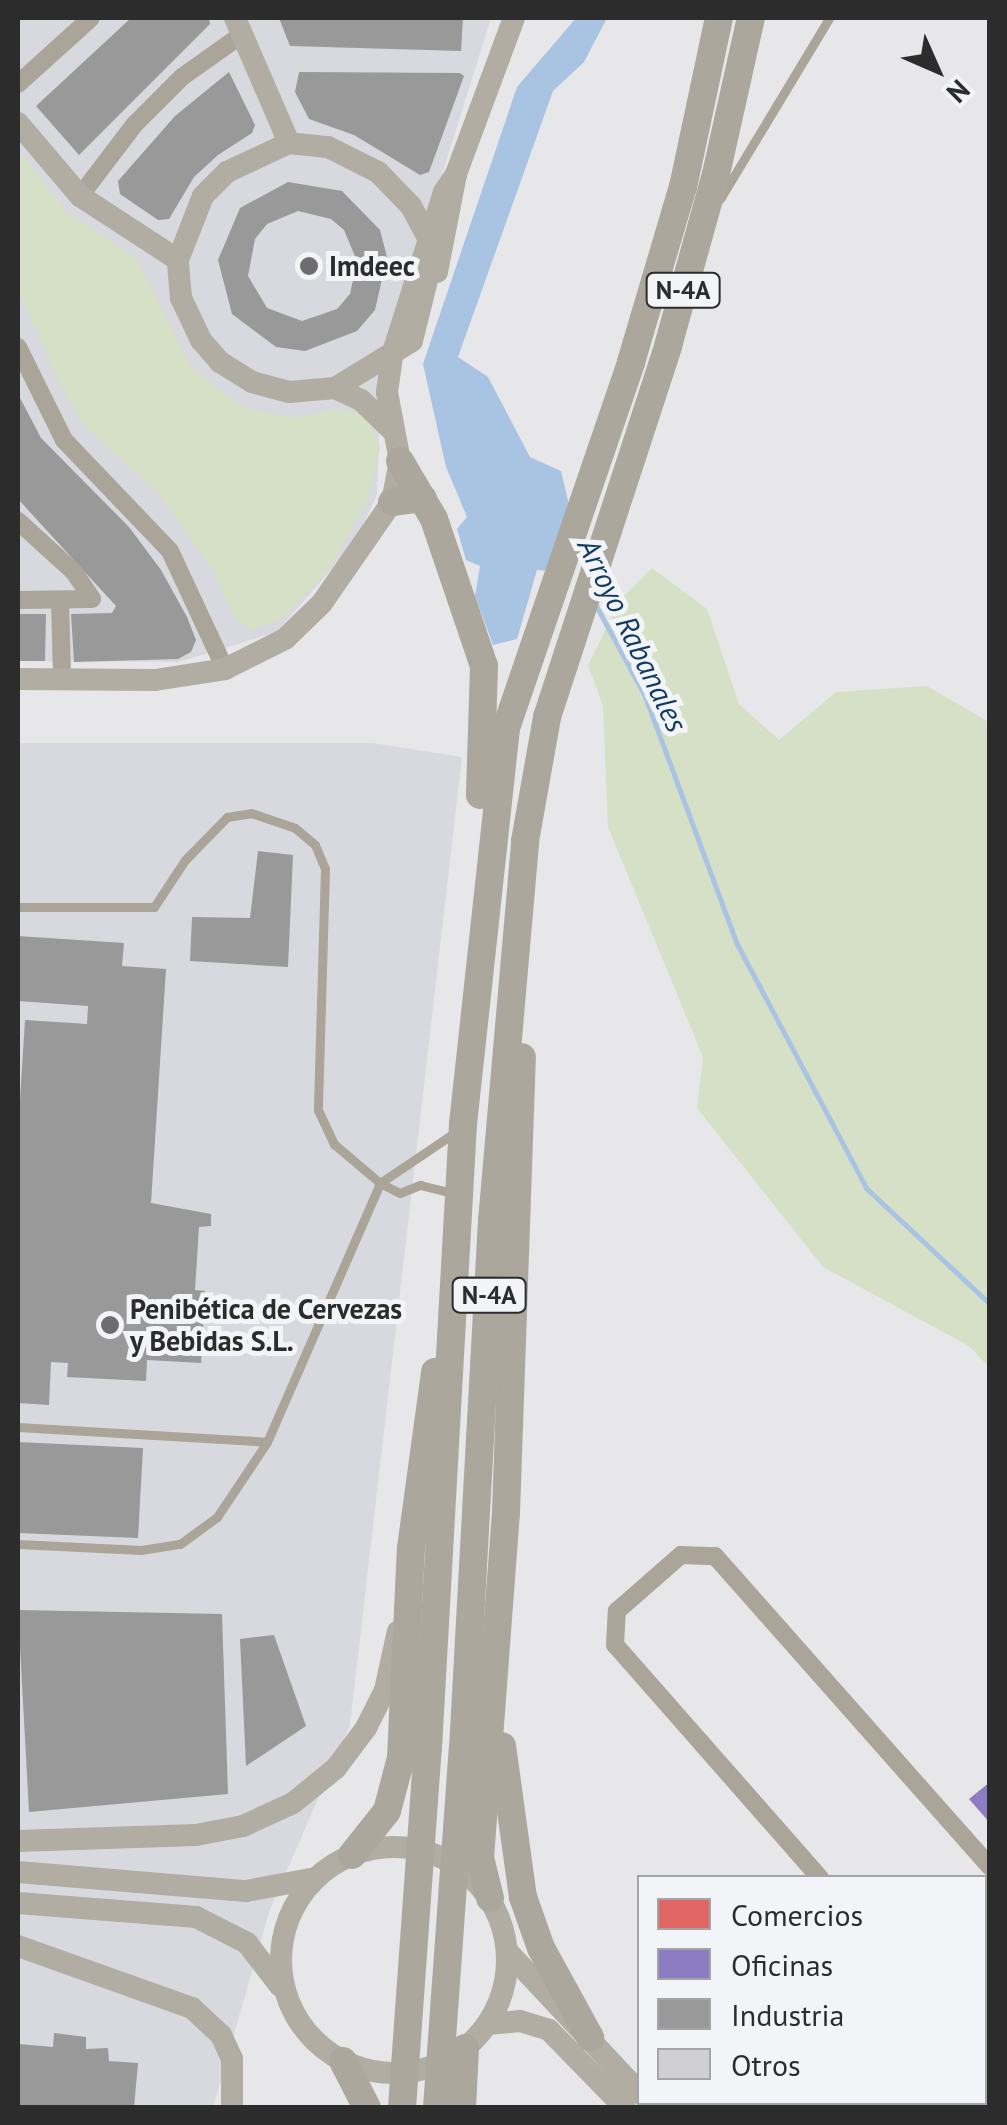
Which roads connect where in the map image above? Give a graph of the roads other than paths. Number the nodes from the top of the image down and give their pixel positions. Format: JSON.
{"nodes":[{"id":1,"x":91,"y":18,"type":"edge"},
{"id":2,"x":514,"y":18,"type":"edge"},
{"id":3,"x":719,"y":18,"type":"edge"},
{"id":4,"x":751,"y":18,"type":"edge"},
{"id":5,"x":829,"y":18,"type":"edge"},
{"id":6,"x":238,"y":26,"type":"edge"},
{"id":7,"x":18,"y":84,"type":"edge"},
{"id":8,"x":18,"y":123,"type":"edge"},
{"id":9,"x":289,"y":144,"type":"junction"},
{"id":10,"x":456,"y":174,"type":"junction"},
{"id":11,"x":396,"y":188,"type":"junction"},
{"id":12,"x":80,"y":196,"type":"junction"},
{"id":13,"x":428,"y":240,"type":"junction"},
{"id":14,"x":697,"y":241,"type":"junction"},
{"id":15,"x":178,"y":260,"type":"junction"},
{"id":16,"x":18,"y":347,"type":"edge"},
{"id":17,"x":402,"y":348,"type":"junction"},
{"id":18,"x":335,"y":388,"type":"junction"},
{"id":19,"x":398,"y":448,"type":"junction"},
{"id":20,"x":423,"y":498,"type":"junction"},
{"id":21,"x":392,"y":502,"type":"junction"},
{"id":22,"x":18,"y":521,"type":"edge"},
{"id":23,"x":372,"y":536,"type":"junction"},
{"id":24,"x":18,"y":600,"type":"edge"},
{"id":25,"x":60,"y":600,"type":"junction"},
{"id":26,"x":225,"y":669,"type":"junction"},
{"id":27,"x":18,"y":679,"type":"edge"},
{"id":28,"x":62,"y":679,"type":"junction"},
{"id":29,"x":525,"y":841,"type":"junction"},
{"id":30,"x":18,"y":908,"type":"edge"},
{"id":31,"x":478,"y":942,"type":"junction"},
{"id":32,"x":463,"y":1124,"type":"junction"},
{"id":33,"x":380,"y":1182,"type":"junction"},
{"id":34,"x":460,"y":1197,"type":"junction"},
{"id":35,"x":18,"y":1427,"type":"edge"},
{"id":36,"x":267,"y":1442,"type":"junction"},
{"id":37,"x":506,"y":1512,"type":"junction"},
{"id":38,"x":18,"y":1544,"type":"edge"},
{"id":39,"x":411,"y":1548,"type":"junction"},
{"id":40,"x":18,"y":1841,"type":"edge"},
{"id":41,"x":352,"y":1855,"type":"junction"},
{"id":42,"x":990,"y":1867,"type":"edge"},
{"id":43,"x":18,"y":1872,"type":"edge"},
{"id":44,"x":817,"y":1875,"type":"edge"},
{"id":45,"x":316,"y":1878,"type":"junction"},
{"id":46,"x":490,"y":1898,"type":"junction"},
{"id":47,"x":18,"y":1903,"type":"edge"},
{"id":48,"x":18,"y":1946,"type":"edge"},
{"id":49,"x":507,"y":1951,"type":"junction"},
{"id":50,"x":288,"y":2002,"type":"junction"},
{"id":51,"x":488,"y":2024,"type":"junction"},
{"id":52,"x":590,"y":2036,"type":"junction"},
{"id":53,"x":465,"y":2048,"type":"junction"},
{"id":54,"x":343,"y":2061,"type":"junction"},
{"id":55,"x":637,"y":2090,"type":"edge"},
{"id":56,"x":232,"y":2108,"type":"edge"},
{"id":57,"x":367,"y":2108,"type":"edge"},
{"id":58,"x":402,"y":2108,"type":"edge"},
{"id":59,"x":438,"y":2108,"type":"edge"},
{"id":60,"x":462,"y":2108,"type":"edge"},
{"id":61,"x":625,"y":2108,"type":"edge"}],
"edges":[{"from":1,"to":7,"type":"street"},
{"from":2,"to":10,"type":"street"},
{"from":3,"to":31,"type":"main road","number":"N-4A"},
{"from":4,"to":14,"type":"main road","number":"N-4A"},
{"from":5,"to":14,"type":"lane"},
{"from":6,"to":9,"type":"street"},
{"from":6,"to":12,"type":"street"},
{"from":8,"to":12,"type":"street"},
{"from":9,"to":11,"type":"street"},
{"from":9,"to":15,"type":"street"},
{"from":10,"to":11,"type":"street"},
{"from":10,"to":13,"type":"street"},
{"from":10,"to":17,"type":"street"},
{"from":11,"to":13,"type":"street"},
{"from":12,"to":15,"type":"street"},
{"from":13,"to":17,"type":"street"},
{"from":14,"to":29,"type":"main road","number":"N-4A"},
{"from":15,"to":18,"type":"street"},
{"from":16,"to":26,"type":"street"},
{"from":17,"to":18,"type":"street"},
{"from":17,"to":19,"type":"street"},
{"from":18,"to":19,"type":"street"},
{"from":19,"to":20,"type":"main road"},
{"from":19,"to":21,"type":"street"},
{"from":19,"to":23,"type":"street"},
{"from":20,"to":21,"type":"main road"},
{"from":20,"to":31,"type":"main road"},
{"from":21,"to":23,"type":"street"},
{"from":22,"to":25,"type":"street"},
{"from":23,"to":26,"type":"street"},
{"from":24,"to":25,"type":"street"},
{"from":25,"to":28,"type":"street"},
{"from":26,"to":28,"type":"street"},
{"from":27,"to":28,"type":"street"},
{"from":29,"to":37,"type":"main road"},
{"from":29,"to":59,"type":"main road","number":"N-4A","bridge":true},
{"from":30,"to":33,"type":"lane"},
{"from":31,"to":32,"type":"main road","number":"N-4A"},
{"from":32,"to":33,"type":"lane"},
{"from":32,"to":34,"type":"main road","number":"N-4A"},
{"from":33,"to":34,"type":"lane"},
{"from":33,"to":36,"type":"lane"},
{"from":34,"to":39,"type":"main road"},
{"from":34,"to":58,"type":"main road","number":"N-4A","bridge":true},
{"from":35,"to":36,"type":"lane"},
{"from":36,"to":38,"type":"lane"},
{"from":37,"to":46,"type":"main road"},
{"from":37,"to":52,"type":"main road"},
{"from":39,"to":40,"type":"street"},
{"from":39,"to":41,"type":"main road"},
{"from":41,"to":45,"type":"street"},
{"from":41,"to":46,"type":"street"},
{"from":42,"to":44,"type":"street"},
{"from":43,"to":45,"type":"street"},
{"from":45,"to":50,"type":"street"},
{"from":46,"to":49,"type":"street"},
{"from":47,"to":50,"type":"street"},
{"from":48,"to":56,"type":"street"},
{"from":49,"to":51,"type":"street"},
{"from":49,"to":52,"type":"street"},
{"from":50,"to":54,"type":"street"},
{"from":51,"to":53,"type":"street"},
{"from":51,"to":61,"type":"street"},
{"from":52,"to":55,"type":"street"},
{"from":53,"to":54,"type":"street"},
{"from":53,"to":60,"type":"main road"},
{"from":54,"to":57,"type":"main road"}]}
